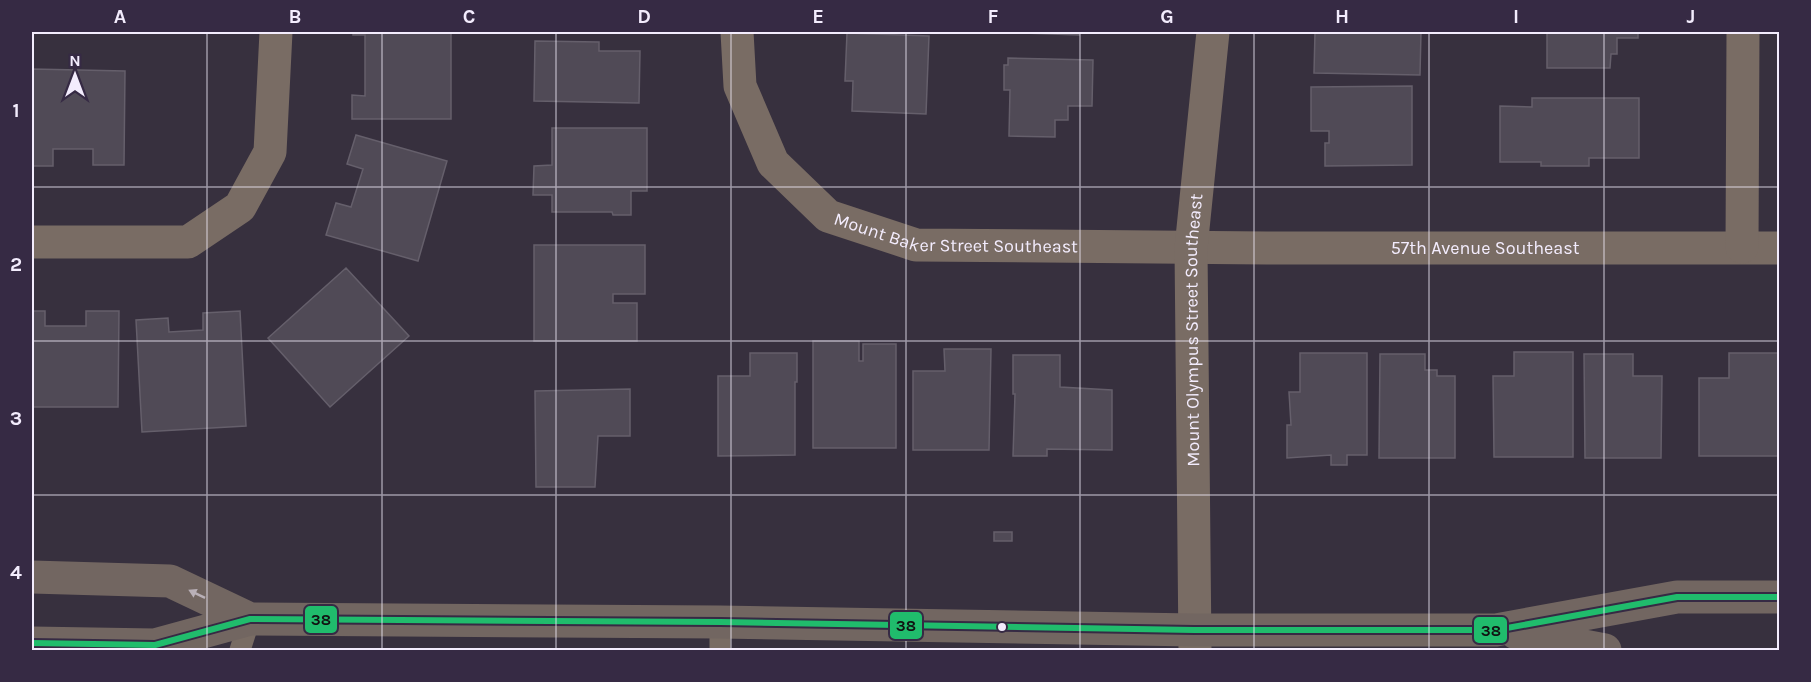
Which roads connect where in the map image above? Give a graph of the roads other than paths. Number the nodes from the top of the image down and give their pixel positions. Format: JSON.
{"nodes":[{"id":1,"x":276,"y":32,"type":"edge"},
{"id":2,"x":737,"y":32,"type":"edge"},
{"id":3,"x":1213,"y":32,"type":"edge"},
{"id":4,"x":1743,"y":32,"type":"edge"},
{"id":5,"x":32,"y":242,"type":"edge"},
{"id":6,"x":1742,"y":247,"type":"junction"},
{"id":7,"x":1191,"y":248,"type":"junction"},
{"id":8,"x":1779,"y":248,"type":"edge"},
{"id":9,"x":32,"y":577,"type":"edge"},
{"id":10,"x":1779,"y":597,"type":"edge"},
{"id":11,"x":250,"y":619,"type":"junction"},
{"id":12,"x":1497,"y":630,"type":"junction"},
{"id":13,"x":720,"y":636,"type":"edge"},
{"id":14,"x":1195,"y":640,"type":"edge"},
{"id":15,"x":32,"y":644,"type":"edge"},
{"id":16,"x":240,"y":651,"type":"edge"},
{"id":17,"x":1605,"y":651,"type":"edge"}],
"edges":[{"from":1,"to":5,"type":"street"},
{"from":2,"to":7,"type":"street","name":"Mount Baker Street Southeast"},
{"from":3,"to":7,"type":"street","name":"Mount Olympus Street Southeast"},
{"from":4,"to":6,"type":"street"},
{"from":6,"to":7,"type":"street","name":"57th Avenue Southeast"},
{"from":6,"to":8,"type":"street","name":"57th Avenue Southeast"},
{"from":7,"to":14,"type":"street","name":"Mount Olympus Street Southeast"},
{"from":11,"to":9,"type":"main road","one_way":true},
{"from":10,"to":12,"type":"main road"},
{"from":11,"to":13,"type":"main road"},
{"from":11,"to":15,"type":"main road"},
{"from":11,"to":16,"type":"lane"},
{"from":12,"to":14,"type":"main road"},
{"from":12,"to":17,"type":"main road"},
{"from":13,"to":14,"type":"main road"}]}
